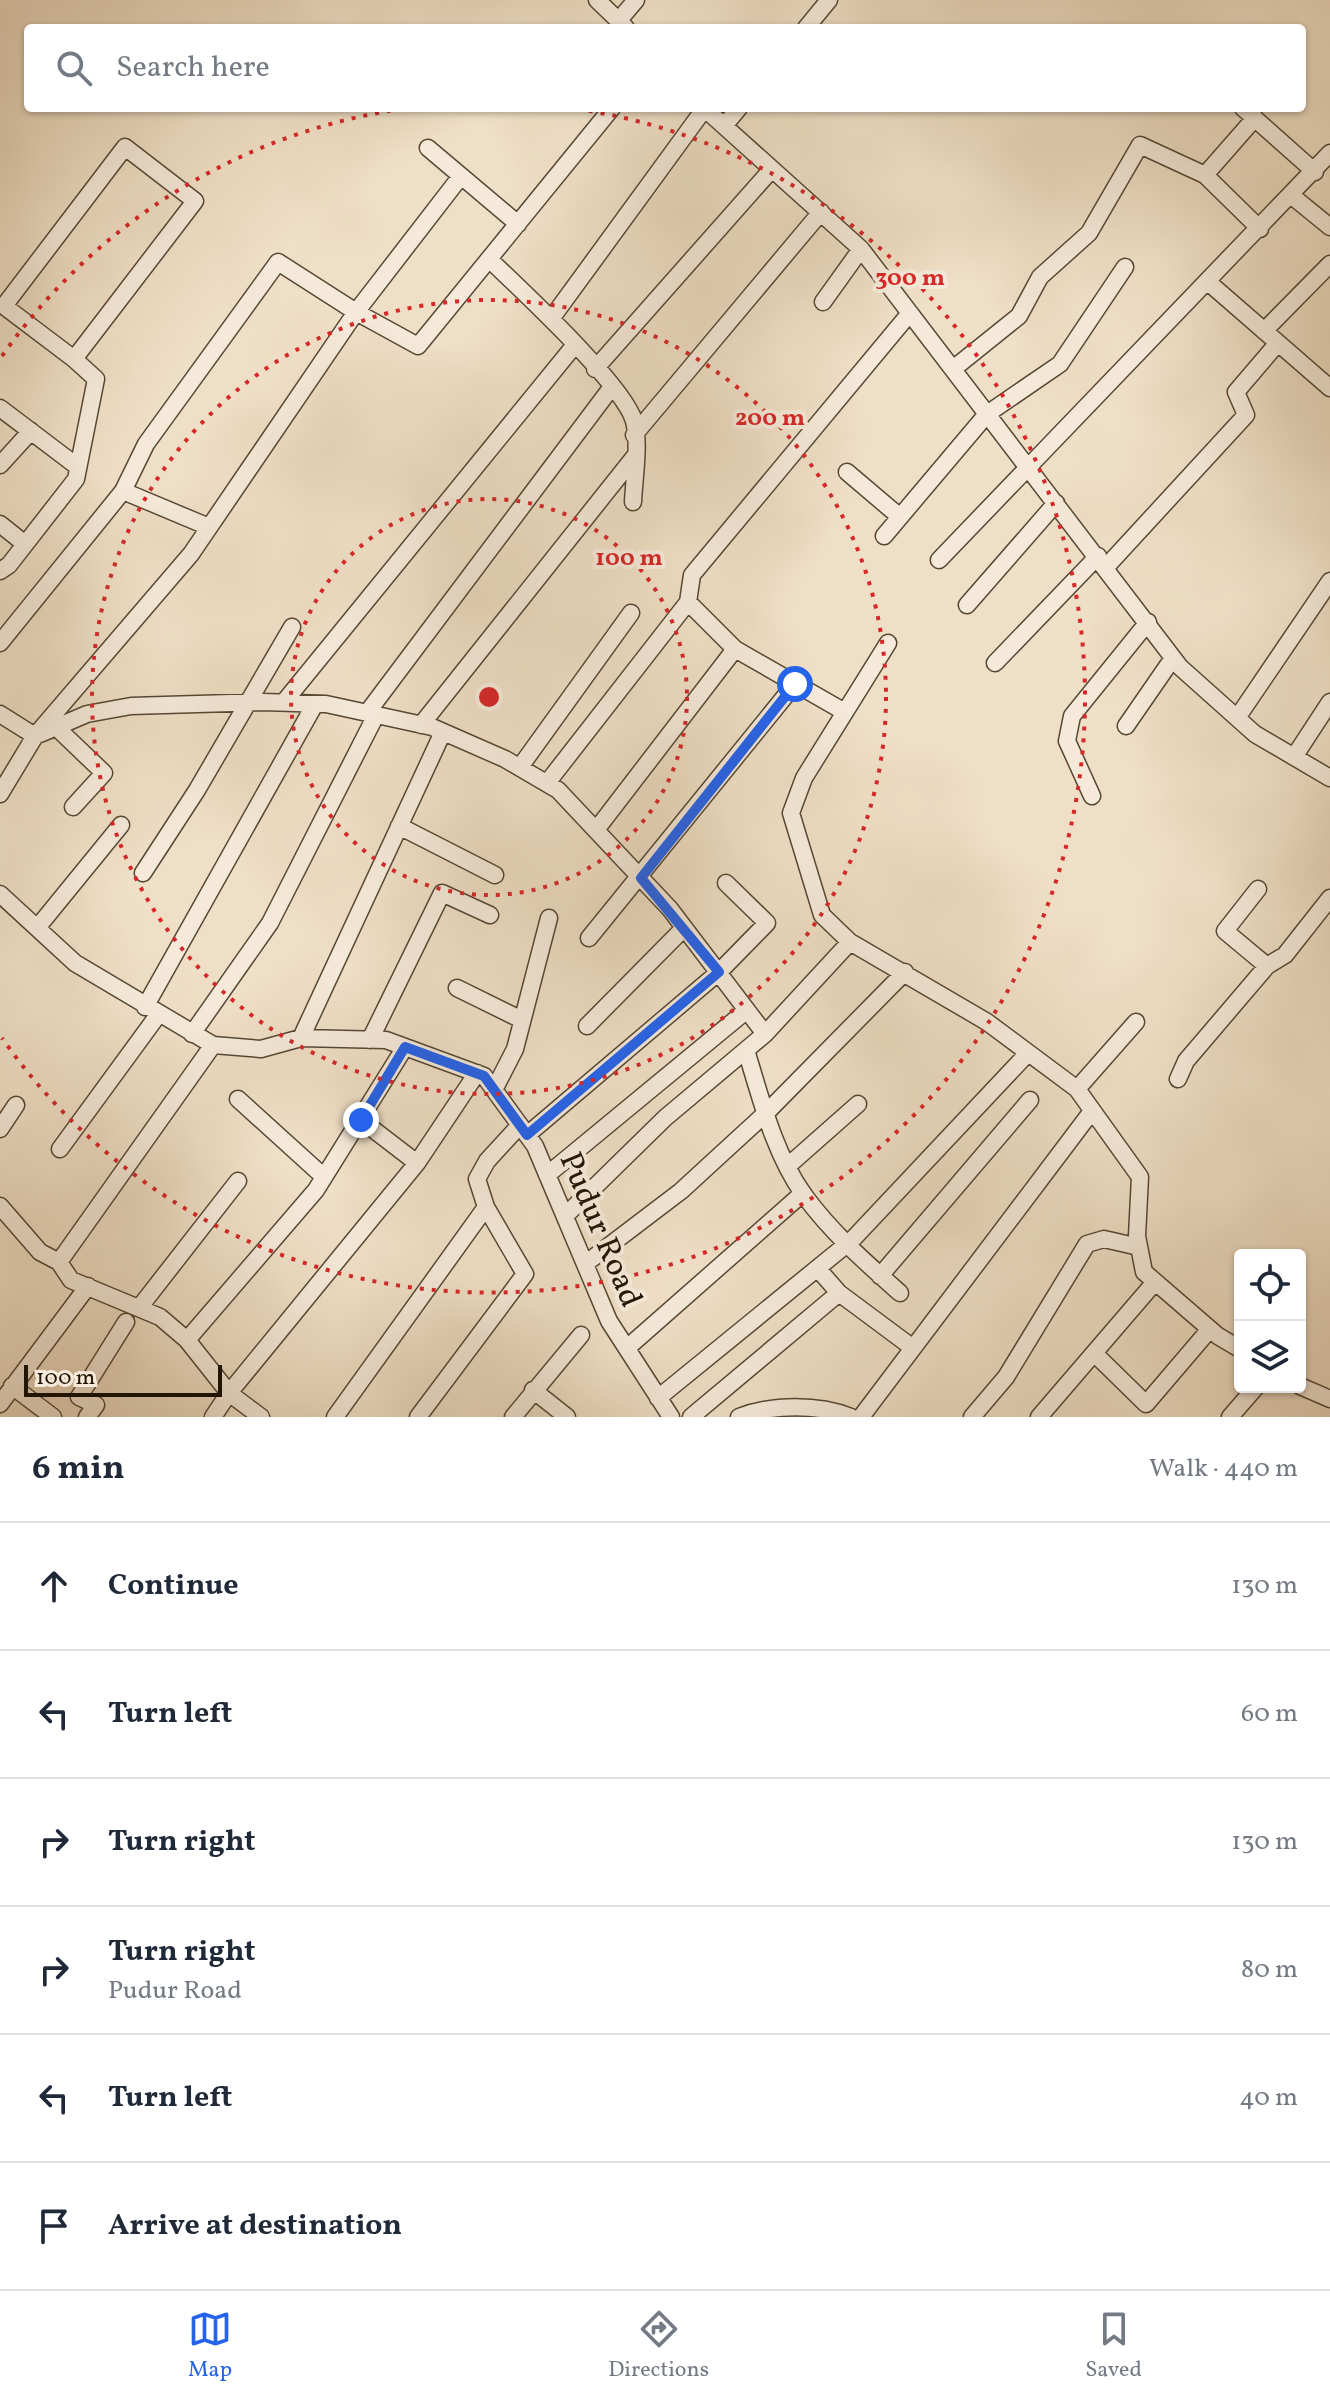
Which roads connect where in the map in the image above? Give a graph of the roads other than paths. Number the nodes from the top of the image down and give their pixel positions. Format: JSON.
{"nodes":[{"id":1,"x":597,"y":0,"type":"edge"},
{"id":2,"x":636,"y":0,"type":"edge"},
{"id":3,"x":829,"y":0,"type":"edge"},
{"id":4,"x":622,"y":24,"type":"edge"},
{"id":5,"x":809,"y":24,"type":"edge"},
{"id":6,"x":609,"y":112,"type":"edge"},
{"id":7,"x":701,"y":112,"type":"edge"},
{"id":8,"x":708,"y":112,"type":"edge"},
{"id":9,"x":736,"y":112,"type":"edge"},
{"id":10,"x":1249,"y":113,"type":"edge"},
{"id":11,"x":724,"y":126,"type":"junction"},
{"id":12,"x":428,"y":148,"type":"dead end"},
{"id":13,"x":1330,"y":153,"type":"edge"},
{"id":14,"x":772,"y":169,"type":"junction"},
{"id":15,"x":1315,"y":172,"type":"junction"},
{"id":16,"x":1205,"y":175,"type":"junction"},
{"id":17,"x":461,"y":176,"type":"junction"},
{"id":18,"x":1292,"y":196,"type":"junction"},
{"id":19,"x":821,"y":212,"type":"junction"},
{"id":20,"x":518,"y":224,"type":"junction"},
{"id":21,"x":1330,"y":227,"type":"edge"},
{"id":22,"x":1260,"y":229,"type":"junction"},
{"id":23,"x":861,"y":249,"type":"junction"},
{"id":24,"x":489,"y":259,"type":"junction"},
{"id":25,"x":1330,"y":264,"type":"edge"},
{"id":26,"x":1125,"y":267,"type":"dead end"},
{"id":27,"x":1208,"y":282,"type":"junction"},
{"id":28,"x":823,"y":302,"type":"dead end"},
{"id":29,"x":356,"y":312,"type":"junction"},
{"id":30,"x":910,"y":313,"type":"junction"},
{"id":31,"x":551,"y":319,"type":"junction"},
{"id":32,"x":1264,"y":331,"type":"junction"},
{"id":33,"x":1277,"y":344,"type":"junction"},
{"id":34,"x":574,"y":346,"type":"junction"},
{"id":35,"x":74,"y":359,"type":"junction"},
{"id":36,"x":595,"y":369,"type":"junction"},
{"id":37,"x":953,"y":369,"type":"junction"},
{"id":38,"x":611,"y":388,"type":"junction"},
{"id":39,"x":1330,"y":388,"type":"edge"},
{"id":40,"x":0,"y":408,"type":"edge"},
{"id":41,"x":987,"y":414,"type":"junction"},
{"id":42,"x":31,"y":431,"type":"junction"},
{"id":43,"x":634,"y":435,"type":"junction"},
{"id":44,"x":635,"y":456,"type":"junction"},
{"id":45,"x":0,"y":465,"type":"edge"},
{"id":46,"x":1027,"y":466,"type":"junction"},
{"id":47,"x":78,"y":467,"type":"junction"},
{"id":48,"x":847,"y":472,"type":"dead end"},
{"id":49,"x":123,"y":491,"type":"junction"},
{"id":50,"x":633,"y":502,"type":"dead end"},
{"id":51,"x":1056,"y":503,"type":"junction"},
{"id":52,"x":900,"y":517,"type":"junction"},
{"id":53,"x":0,"y":524,"type":"edge"},
{"id":54,"x":209,"y":527,"type":"junction"},
{"id":55,"x":884,"y":536,"type":"dead end"},
{"id":56,"x":25,"y":544,"type":"junction"},
{"id":57,"x":939,"y":560,"type":"dead end"},
{"id":58,"x":1102,"y":561,"type":"junction"},
{"id":59,"x":0,"y":571,"type":"edge"},
{"id":60,"x":1330,"y":581,"type":"edge"},
{"id":61,"x":688,"y":602,"type":"junction"},
{"id":62,"x":967,"y":605,"type":"dead end"},
{"id":63,"x":631,"y":613,"type":"dead end"},
{"id":64,"x":1148,"y":622,"type":"junction"},
{"id":65,"x":292,"y":627,"type":"dead end"},
{"id":66,"x":0,"y":643,"type":"edge"},
{"id":67,"x":888,"y":643,"type":"dead end"},
{"id":68,"x":735,"y":649,"type":"junction"},
{"id":69,"x":1173,"y":658,"type":"junction"},
{"id":70,"x":995,"y":663,"type":"dead end"},
{"id":71,"x":795,"y":684,"type":"junction"},
{"id":72,"x":249,"y":702,"type":"junction"},
{"id":73,"x":284,"y":702,"type":"junction"},
{"id":74,"x":1330,"y":702,"type":"edge"},
{"id":75,"x":315,"y":704,"type":"junction"},
{"id":76,"x":843,"y":711,"type":"junction"},
{"id":77,"x":0,"y":714,"type":"edge"},
{"id":78,"x":372,"y":714,"type":"junction"},
{"id":79,"x":1237,"y":718,"type":"junction"},
{"id":80,"x":421,"y":725,"type":"junction"},
{"id":81,"x":1126,"y":726,"type":"dead end"},
{"id":82,"x":56,"y":727,"type":"junction"},
{"id":83,"x":443,"y":732,"type":"junction"},
{"id":84,"x":35,"y":736,"type":"junction"},
{"id":85,"x":1294,"y":757,"type":"junction"},
{"id":86,"x":520,"y":767,"type":"junction"},
{"id":87,"x":1330,"y":778,"type":"edge"},
{"id":88,"x":547,"y":783,"type":"junction"},
{"id":89,"x":0,"y":794,"type":"edge"},
{"id":90,"x":1092,"y":796,"type":"dead end"},
{"id":91,"x":73,"y":807,"type":"dead end"},
{"id":92,"x":121,"y":825,"type":"dead end"},
{"id":93,"x":399,"y":826,"type":"junction"},
{"id":94,"x":596,"y":830,"type":"junction"},
{"id":95,"x":143,"y":873,"type":"dead end"},
{"id":96,"x":495,"y":875,"type":"dead end"},
{"id":97,"x":641,"y":878,"type":"junction"},
{"id":98,"x":726,"y":883,"type":"dead end"},
{"id":99,"x":1258,"y":889,"type":"dead end"},
{"id":100,"x":0,"y":894,"type":"edge"},
{"id":101,"x":1330,"y":898,"type":"edge"},
{"id":102,"x":490,"y":915,"type":"dead end"},
{"id":103,"x":549,"y":918,"type":"dead end"},
{"id":104,"x":37,"y":928,"type":"junction"},
{"id":105,"x":684,"y":928,"type":"junction"},
{"id":106,"x":589,"y":938,"type":"dead end"},
{"id":107,"x":850,"y":942,"type":"junction"},
{"id":108,"x":1267,"y":966,"type":"junction"},
{"id":109,"x":719,"y":972,"type":"junction"},
{"id":110,"x":905,"y":972,"type":"junction"},
{"id":111,"x":457,"y":988,"type":"dead end"},
{"id":112,"x":747,"y":1010,"type":"junction"},
{"id":113,"x":151,"y":1011,"type":"junction"},
{"id":114,"x":522,"y":1020,"type":"junction"},
{"id":115,"x":1136,"y":1022,"type":"dead end"},
{"id":116,"x":587,"y":1026,"type":"dead end"},
{"id":117,"x":192,"y":1034,"type":"junction"},
{"id":118,"x":765,"y":1034,"type":"junction"},
{"id":119,"x":301,"y":1038,"type":"junction"},
{"id":120,"x":370,"y":1040,"type":"junction"},
{"id":121,"x":213,"y":1045,"type":"junction"},
{"id":122,"x":405,"y":1047,"type":"junction"},
{"id":123,"x":746,"y":1050,"type":"junction"},
{"id":124,"x":1028,"y":1053,"type":"junction"},
{"id":125,"x":477,"y":1073,"type":"junction"},
{"id":126,"x":1178,"y":1079,"type":"dead end"},
{"id":127,"x":1077,"y":1089,"type":"junction"},
{"id":128,"x":494,"y":1090,"type":"junction"},
{"id":129,"x":238,"y":1099,"type":"dead end"},
{"id":130,"x":1030,"y":1100,"type":"dead end"},
{"id":131,"x":858,"y":1104,"type":"dead end"},
{"id":132,"x":16,"y":1105,"type":"dead end"},
{"id":133,"x":1092,"y":1111,"type":"junction"},
{"id":134,"x":766,"y":1113,"type":"junction"},
{"id":135,"x":361,"y":1120,"type":"junction"},
{"id":136,"x":0,"y":1129,"type":"edge"},
{"id":137,"x":524,"y":1130,"type":"junction"},
{"id":138,"x":60,"y":1149,"type":"dead end"},
{"id":139,"x":417,"y":1163,"type":"junction"},
{"id":140,"x":789,"y":1165,"type":"junction"},
{"id":141,"x":547,"y":1175,"type":"junction"},
{"id":142,"x":324,"y":1177,"type":"junction"},
{"id":143,"x":238,"y":1181,"type":"dead end"},
{"id":144,"x":803,"y":1193,"type":"junction"},
{"id":145,"x":0,"y":1206,"type":"edge"},
{"id":146,"x":486,"y":1207,"type":"junction"},
{"id":147,"x":565,"y":1216,"type":"junction"},
{"id":148,"x":846,"y":1246,"type":"junction"},
{"id":149,"x":1139,"y":1247,"type":"junction"},
{"id":150,"x":59,"y":1262,"type":"junction"},
{"id":151,"x":585,"y":1264,"type":"junction"},
{"id":152,"x":818,"y":1269,"type":"junction"},
{"id":153,"x":880,"y":1276,"type":"junction"},
{"id":154,"x":1155,"y":1282,"type":"junction"},
{"id":155,"x":88,"y":1286,"type":"junction"},
{"id":156,"x":839,"y":1293,"type":"junction"},
{"id":157,"x":900,"y":1293,"type":"dead end"},
{"id":158,"x":139,"y":1308,"type":"junction"},
{"id":159,"x":126,"y":1322,"type":"dead end"},
{"id":160,"x":1210,"y":1329,"type":"junction"},
{"id":161,"x":581,"y":1335,"type":"dead end"},
{"id":162,"x":187,"y":1340,"type":"junction"},
{"id":163,"x":1234,"y":1345,"type":"edge"},
{"id":164,"x":627,"y":1348,"type":"junction"},
{"id":165,"x":913,"y":1348,"type":"junction"},
{"id":166,"x":1094,"y":1353,"type":"junction"},
{"id":167,"x":12,"y":1386,"type":"junction"},
{"id":168,"x":1306,"y":1388,"type":"edge"},
{"id":169,"x":533,"y":1390,"type":"junction"},
{"id":170,"x":229,"y":1393,"type":"junction"},
{"id":171,"x":1251,"y":1393,"type":"edge"},
{"id":172,"x":1328,"y":1396,"type":"edge"},
{"id":173,"x":658,"y":1398,"type":"junction"},
{"id":174,"x":0,"y":1404,"type":"edge"},
{"id":175,"x":1045,"y":1415,"type":"edge"},
{"id":176,"x":53,"y":1417,"type":"edge"},
{"id":177,"x":87,"y":1417,"type":"edge"},
{"id":178,"x":213,"y":1417,"type":"edge"},
{"id":179,"x":261,"y":1417,"type":"edge"},
{"id":180,"x":335,"y":1417,"type":"edge"},
{"id":181,"x":418,"y":1417,"type":"edge"},
{"id":182,"x":513,"y":1417,"type":"edge"},
{"id":183,"x":567,"y":1417,"type":"edge"},
{"id":184,"x":671,"y":1417,"type":"edge"},
{"id":185,"x":691,"y":1417,"type":"edge"},
{"id":186,"x":739,"y":1417,"type":"edge"},
{"id":187,"x":851,"y":1417,"type":"edge"},
{"id":188,"x":861,"y":1417,"type":"edge"},
{"id":189,"x":972,"y":1417,"type":"edge"},
{"id":190,"x":1230,"y":1417,"type":"edge"}],
"edges":[{"from":1,"to":4,"type":"street"},
{"from":2,"to":4,"type":"street"},
{"from":3,"to":5,"type":"street"},
{"from":6,"to":20,"type":"street"},
{"from":7,"to":31,"type":"street"},
{"from":8,"to":11,"type":"street"},
{"from":9,"to":11,"type":"street"},
{"from":10,"to":15,"type":"street"},
{"from":10,"to":16,"type":"street"},
{"from":11,"to":14,"type":"street"},
{"from":12,"to":17,"type":"street"},
{"from":13,"to":15,"type":"street"},
{"from":14,"to":19,"type":"street"},
{"from":14,"to":36,"type":"street"},
{"from":15,"to":18,"type":"street"},
{"from":16,"to":22,"type":"street"},
{"from":16,"to":37,"type":"street"},
{"from":17,"to":20,"type":"street"},
{"from":17,"to":29,"type":"street"},
{"from":18,"to":21,"type":"street"},
{"from":18,"to":22,"type":"street"},
{"from":19,"to":23,"type":"street"},
{"from":19,"to":43,"type":"street"},
{"from":20,"to":24,"type":"street"},
{"from":22,"to":27,"type":"street"},
{"from":23,"to":28,"type":"street"},
{"from":23,"to":30,"type":"street"},
{"from":24,"to":29,"type":"street"},
{"from":24,"to":31,"type":"street"},
{"from":25,"to":32,"type":"street"},
{"from":26,"to":41,"type":"street"},
{"from":27,"to":32,"type":"street"},
{"from":27,"to":46,"type":"street"},
{"from":29,"to":49,"type":"street"},
{"from":29,"to":54,"type":"street"},
{"from":30,"to":37,"type":"street"},
{"from":30,"to":61,"type":"street"},
{"from":31,"to":34,"type":"street"},
{"from":32,"to":33,"type":"street"},
{"from":33,"to":39,"type":"street"},
{"from":33,"to":58,"type":"street"},
{"from":34,"to":36,"type":"street"},
{"from":34,"to":73,"type":"street"},
{"from":35,"to":35,"type":"street"},
{"from":35,"to":47,"type":"street"},
{"from":36,"to":38,"type":"street"},
{"from":37,"to":41,"type":"street"},
{"from":38,"to":43,"type":"street"},
{"from":38,"to":78,"type":"street"},
{"from":40,"to":42,"type":"street"},
{"from":41,"to":46,"type":"street"},
{"from":41,"to":52,"type":"street"},
{"from":42,"to":45,"type":"street"},
{"from":42,"to":47,"type":"street"},
{"from":43,"to":44,"type":"street"},
{"from":44,"to":50,"type":"street"},
{"from":44,"to":80,"type":"street"},
{"from":46,"to":51,"type":"street"},
{"from":46,"to":57,"type":"street"},
{"from":47,"to":56,"type":"street"},
{"from":48,"to":52,"type":"street"},
{"from":49,"to":54,"type":"street"},
{"from":49,"to":66,"type":"street"},
{"from":51,"to":58,"type":"street"},
{"from":51,"to":62,"type":"street"},
{"from":52,"to":55,"type":"street"},
{"from":53,"to":56,"type":"street"},
{"from":54,"to":84,"type":"street"},
{"from":56,"to":59,"type":"street"},
{"from":58,"to":64,"type":"street"},
{"from":58,"to":70,"type":"street"},
{"from":60,"to":79,"type":"street"},
{"from":61,"to":68,"type":"street"},
{"from":61,"to":88,"type":"street"},
{"from":63,"to":86,"type":"street"},
{"from":64,"to":69,"type":"street"},
{"from":64,"to":90,"type":"street"},
{"from":65,"to":72,"type":"street"},
{"from":67,"to":76,"type":"street"},
{"from":68,"to":71,"type":"street"},
{"from":68,"to":94,"type":"street"},
{"from":69,"to":79,"type":"street"},
{"from":69,"to":81,"type":"street"},
{"from":71,"to":76,"type":"street"},
{"from":71,"to":97,"type":"street"},
{"from":72,"to":73,"type":"street"},
{"from":72,"to":82,"type":"street"},
{"from":72,"to":95,"type":"street"},
{"from":73,"to":75,"type":"street"},
{"from":74,"to":85,"type":"street"},
{"from":75,"to":78,"type":"street"},
{"from":75,"to":113,"type":"street"},
{"from":76,"to":107,"type":"street"},
{"from":77,"to":84,"type":"street"},
{"from":78,"to":80,"type":"street"},
{"from":78,"to":117,"type":"street"},
{"from":79,"to":85,"type":"street"},
{"from":80,"to":83,"type":"street"},
{"from":82,"to":84,"type":"street"},
{"from":82,"to":91,"type":"street"},
{"from":83,"to":86,"type":"street"},
{"from":83,"to":93,"type":"street"},
{"from":84,"to":89,"type":"street"},
{"from":85,"to":87,"type":"street"},
{"from":86,"to":88,"type":"street"},
{"from":88,"to":94,"type":"street"},
{"from":92,"to":104,"type":"street"},
{"from":93,"to":96,"type":"street"},
{"from":93,"to":119,"type":"street"},
{"from":94,"to":97,"type":"street"},
{"from":97,"to":105,"type":"street"},
{"from":97,"to":106,"type":"street"},
{"from":98,"to":109,"type":"street"},
{"from":99,"to":108,"type":"street"},
{"from":100,"to":104,"type":"street","name":"Pudur Road"},
{"from":101,"to":108,"type":"street"},
{"from":102,"to":120,"type":"street"},
{"from":103,"to":114,"type":"street"},
{"from":104,"to":113,"type":"street","name":"Pudur Road"},
{"from":105,"to":109,"type":"street"},
{"from":105,"to":116,"type":"street"},
{"from":107,"to":110,"type":"street"},
{"from":107,"to":118,"type":"street"},
{"from":108,"to":126,"type":"street"},
{"from":109,"to":112,"type":"street"},
{"from":109,"to":137,"type":"street"},
{"from":110,"to":124,"type":"street"},
{"from":110,"to":134,"type":"street"},
{"from":111,"to":114,"type":"street"},
{"from":112,"to":118,"type":"street"},
{"from":112,"to":141,"type":"street"},
{"from":113,"to":117,"type":"street","name":"Pudur Road"},
{"from":113,"to":138,"type":"street"},
{"from":114,"to":128,"type":"street"},
{"from":115,"to":127,"type":"street"},
{"from":117,"to":121,"type":"street","name":"Pudur Road"},
{"from":118,"to":123,"type":"street"},
{"from":119,"to":120,"type":"street","name":"Pudur Road"},
{"from":119,"to":121,"type":"street","name":"Pudur Road"},
{"from":120,"to":122,"type":"street","name":"Pudur Road"},
{"from":121,"to":150,"type":"street"},
{"from":122,"to":125,"type":"street","name":"Pudur Road"},
{"from":122,"to":135,"type":"street"},
{"from":123,"to":134,"type":"street"},
{"from":123,"to":147,"type":"street"},
{"from":124,"to":127,"type":"street"},
{"from":124,"to":148,"type":"street"},
{"from":125,"to":128,"type":"street","name":"Pudur Road"},
{"from":125,"to":139,"type":"street"},
{"from":127,"to":133,"type":"street"},
{"from":128,"to":137,"type":"street","name":"Pudur Road"},
{"from":129,"to":142,"type":"street"},
{"from":130,"to":153,"type":"street"},
{"from":131,"to":140,"type":"street"},
{"from":132,"to":136,"type":"street"},
{"from":133,"to":149,"type":"street"},
{"from":133,"to":165,"type":"street"},
{"from":134,"to":140,"type":"street"},
{"from":134,"to":151,"type":"street"},
{"from":135,"to":139,"type":"street"},
{"from":135,"to":142,"type":"street"},
{"from":137,"to":141,"type":"street","name":"Pudur Road"},
{"from":137,"to":146,"type":"street"},
{"from":139,"to":170,"type":"street"},
{"from":140,"to":144,"type":"street"},
{"from":141,"to":147,"type":"street","name":"Pudur Road"},
{"from":142,"to":162,"type":"street"},
{"from":143,"to":158,"type":"street"},
{"from":144,"to":148,"type":"street"},
{"from":144,"to":164,"type":"street"},
{"from":145,"to":150,"type":"street"},
{"from":146,"to":180,"type":"street"},
{"from":146,"to":181,"type":"street"},
{"from":147,"to":151,"type":"street","name":"Pudur Road"},
{"from":148,"to":152,"type":"street"},
{"from":148,"to":153,"type":"street"},
{"from":149,"to":154,"type":"street"},
{"from":149,"to":189,"type":"street"},
{"from":150,"to":155,"type":"street"},
{"from":151,"to":164,"type":"street","name":"Pudur Road"},
{"from":152,"to":156,"type":"street"},
{"from":152,"to":173,"type":"street"},
{"from":153,"to":157,"type":"street"},
{"from":154,"to":160,"type":"street"},
{"from":154,"to":166,"type":"street"},
{"from":155,"to":158,"type":"street"},
{"from":155,"to":167,"type":"street"},
{"from":156,"to":165,"type":"street"},
{"from":156,"to":185,"type":"street"},
{"from":158,"to":162,"type":"street"},
{"from":159,"to":177,"type":"street"},
{"from":160,"to":163,"type":"street"},
{"from":160,"to":166,"type":"street"},
{"from":161,"to":169,"type":"street"},
{"from":162,"to":170,"type":"street"},
{"from":164,"to":173,"type":"street","name":"Pudur Road"},
{"from":165,"to":188,"type":"street"},
{"from":166,"to":175,"type":"street"},
{"from":167,"to":174,"type":"street"},
{"from":167,"to":176,"type":"street"},
{"from":168,"to":172,"type":"street"},
{"from":169,"to":182,"type":"street"},
{"from":169,"to":183,"type":"street"},
{"from":170,"to":178,"type":"street"},
{"from":170,"to":179,"type":"street"},
{"from":171,"to":190,"type":"street"},
{"from":173,"to":184,"type":"street","name":"Pudur Road"},
{"from":186,"to":187,"type":"street"}]}
